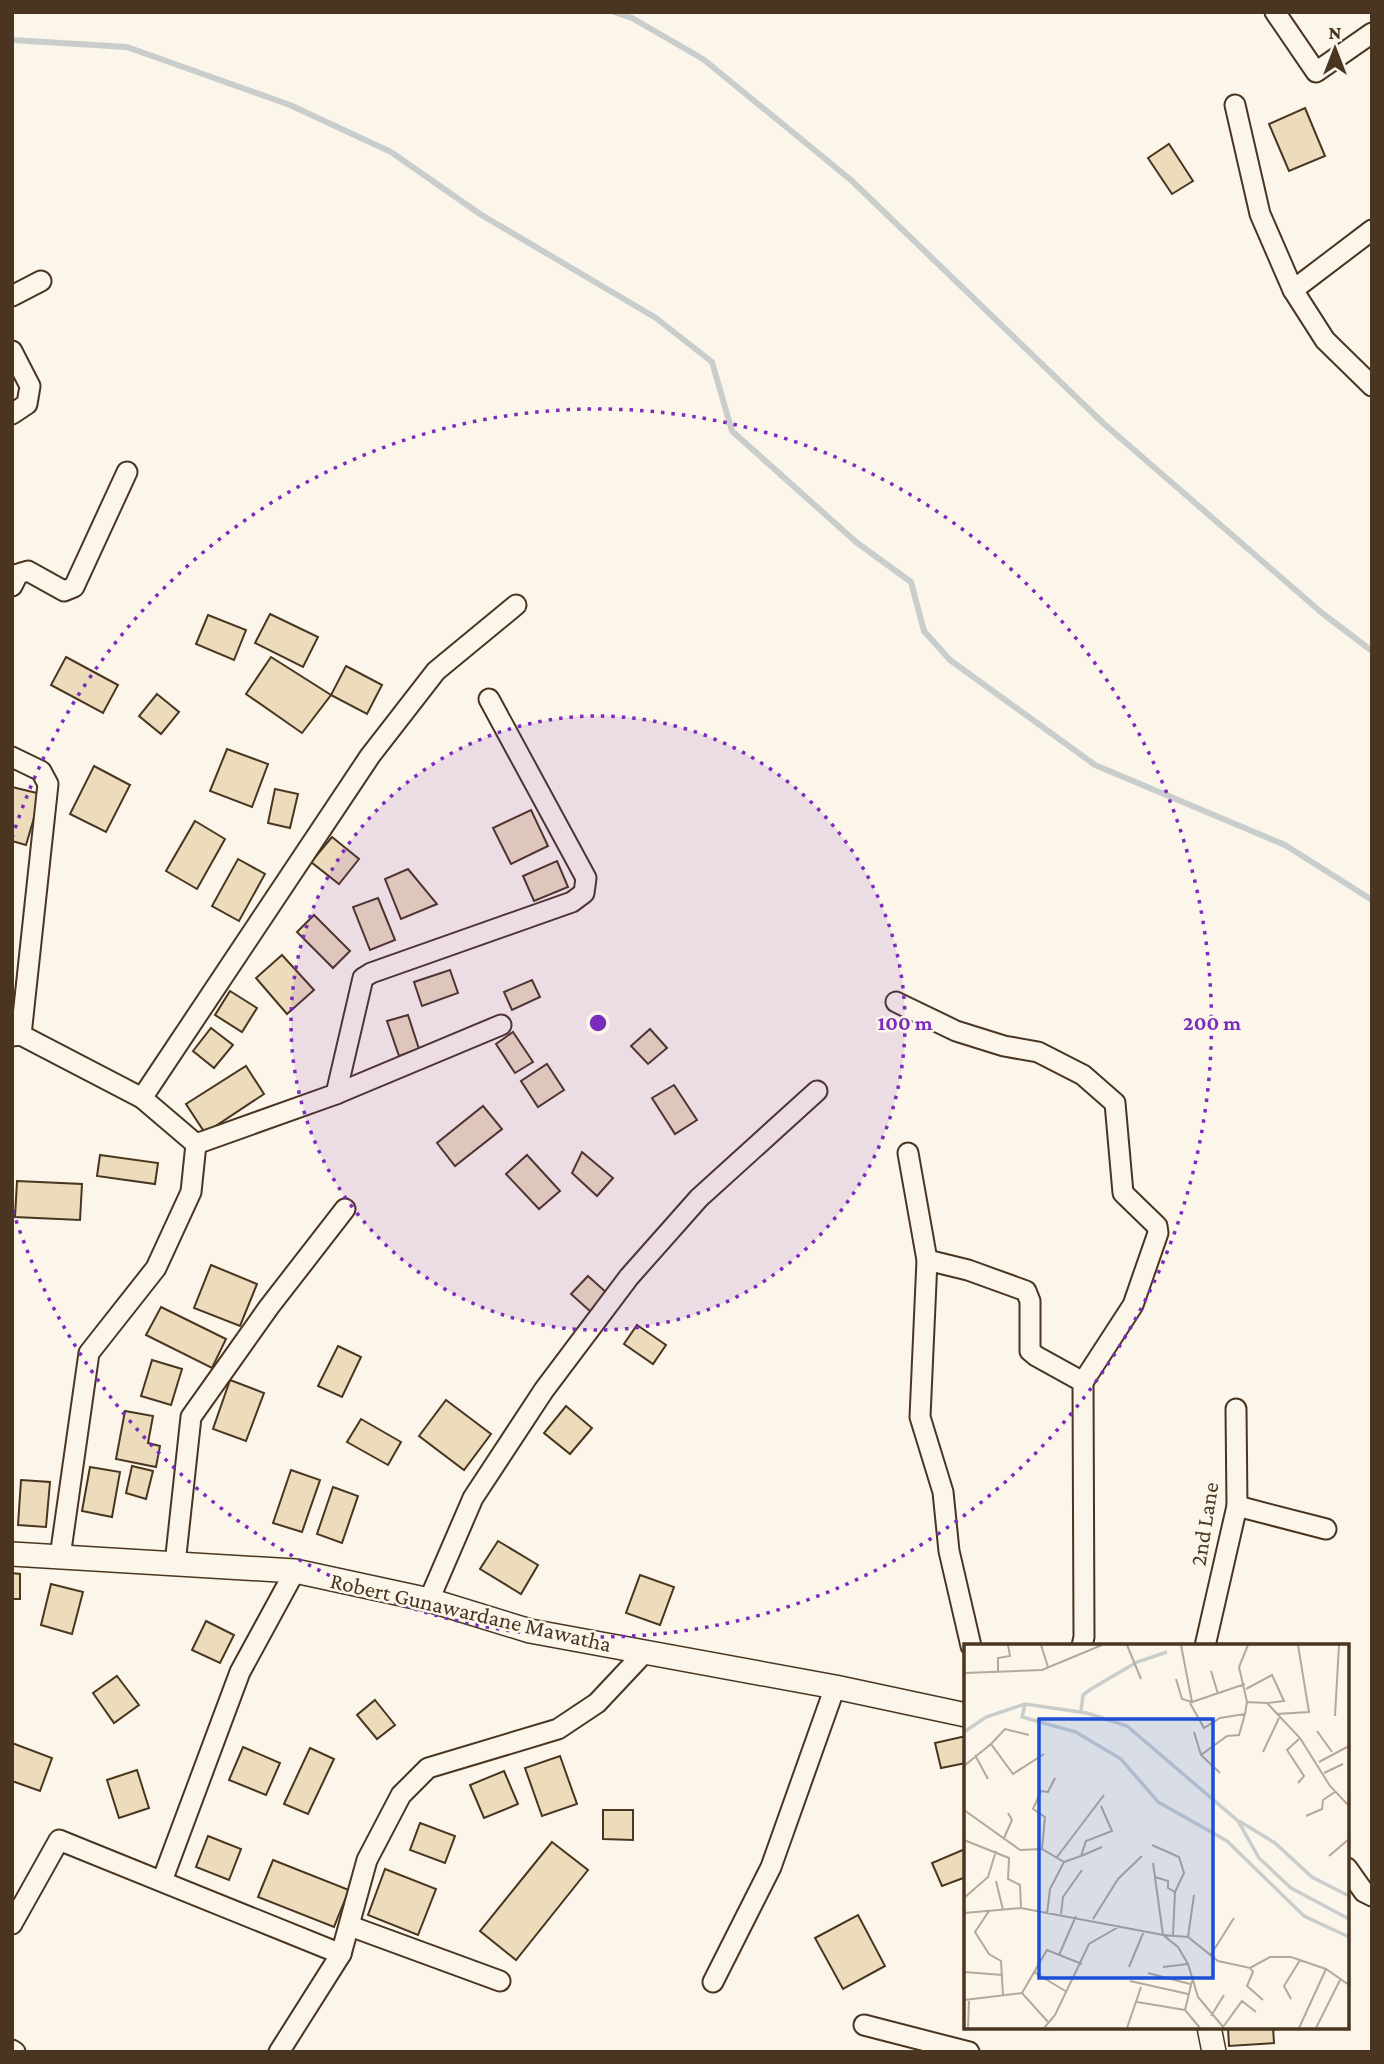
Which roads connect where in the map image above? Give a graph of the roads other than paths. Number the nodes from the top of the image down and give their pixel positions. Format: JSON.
{"nodes":[{"id":1,"x":1275,"y":12,"type":"edge"},
{"id":2,"x":1372,"y":33,"type":"edge"},
{"id":3,"x":1235,"y":105,"type":"dead end"},
{"id":4,"x":1372,"y":230,"type":"edge"},
{"id":5,"x":41,"y":281,"type":"dead end"},
{"id":6,"x":1293,"y":289,"type":"junction"},
{"id":7,"x":12,"y":296,"type":"edge"},
{"id":8,"x":12,"y":351,"type":"edge"},
{"id":9,"x":1372,"y":386,"type":"edge"},
{"id":10,"x":12,"y":414,"type":"edge"},
{"id":11,"x":127,"y":472,"type":"dead end"},
{"id":12,"x":12,"y":586,"type":"edge"},
{"id":13,"x":516,"y":605,"type":"dead end"},
{"id":14,"x":489,"y":699,"type":"dead end"},
{"id":15,"x":12,"y":757,"type":"edge"},
{"id":16,"x":896,"y":1002,"type":"dead end"},
{"id":17,"x":501,"y":1025,"type":"dead end"},
{"id":18,"x":16,"y":1035,"type":"edge"},
{"id":19,"x":817,"y":1091,"type":"dead end"},
{"id":20,"x":336,"y":1094,"type":"junction"},
{"id":21,"x":142,"y":1098,"type":"junction"},
{"id":22,"x":195,"y":1144,"type":"junction"},
{"id":23,"x":908,"y":1153,"type":"dead end"},
{"id":24,"x":345,"y":1209,"type":"dead end"},
{"id":25,"x":927,"y":1260,"type":"junction"},
{"id":26,"x":1083,"y":1382,"type":"junction"},
{"id":27,"x":1236,"y":1409,"type":"dead end"},
{"id":28,"x":1237,"y":1506,"type":"junction"},
{"id":29,"x":1326,"y":1529,"type":"dead end"},
{"id":30,"x":12,"y":1555,"type":"edge"},
{"id":31,"x":60,"y":1557,"type":"junction"},
{"id":32,"x":174,"y":1564,"type":"junction"},
{"id":33,"x":295,"y":1571,"type":"junction"},
{"id":34,"x":429,"y":1600,"type":"junction"},
{"id":35,"x":971,"y":1644,"type":"edge"},
{"id":36,"x":1082,"y":1644,"type":"edge"},
{"id":37,"x":1205,"y":1644,"type":"edge"},
{"id":38,"x":643,"y":1653,"type":"junction"},
{"id":39,"x":835,"y":1687,"type":"junction"},
{"id":40,"x":964,"y":1715,"type":"edge"},
{"id":41,"x":1349,"y":1870,"type":"edge"},
{"id":42,"x":162,"y":1881,"type":"junction"},
{"id":43,"x":1369,"y":1889,"type":"edge"},
{"id":44,"x":12,"y":1924,"type":"edge"},
{"id":45,"x":350,"y":1926,"type":"junction"},
{"id":46,"x":341,"y":1954,"type":"junction"},
{"id":47,"x":500,"y":1981,"type":"dead end"},
{"id":48,"x":713,"y":1982,"type":"dead end"},
{"id":49,"x":864,"y":2025,"type":"dead end"},
{"id":50,"x":1209,"y":2029,"type":"edge"},
{"id":51,"x":279,"y":2052,"type":"edge"},
{"id":52,"x":969,"y":2052,"type":"edge"},
{"id":53,"x":1214,"y":2052,"type":"edge"}],
"edges":[{"from":1,"to":2,"type":"street"},
{"from":3,"to":6,"type":"street"},
{"from":4,"to":6,"type":"street"},
{"from":5,"to":7,"type":"street"},
{"from":6,"to":9,"type":"street"},
{"from":8,"to":10,"type":"street"},
{"from":11,"to":12,"type":"street"},
{"from":13,"to":21,"type":"street"},
{"from":14,"to":20,"type":"street"},
{"from":15,"to":18,"type":"street"},
{"from":16,"to":26,"type":"street"},
{"from":17,"to":20,"type":"street"},
{"from":18,"to":21,"type":"street"},
{"from":19,"to":34,"type":"street"},
{"from":20,"to":22,"type":"street"},
{"from":21,"to":22,"type":"street"},
{"from":22,"to":31,"type":"street"},
{"from":23,"to":25,"type":"street"},
{"from":24,"to":32,"type":"street"},
{"from":25,"to":26,"type":"street"},
{"from":25,"to":35,"type":"street"},
{"from":26,"to":36,"type":"street"},
{"from":27,"to":28,"type":"street","name":"2nd Lane"},
{"from":28,"to":29,"type":"street"},
{"from":28,"to":37,"type":"street","name":"2nd Lane"},
{"from":30,"to":31,"type":"street","name":"Robert Gunawardane Mawatha"},
{"from":31,"to":32,"type":"street","name":"Robert Gunawardane Mawatha"},
{"from":32,"to":33,"type":"street","name":"Robert Gunawardane Mawatha"},
{"from":33,"to":34,"type":"street","name":"Robert Gunawardane Mawatha"},
{"from":33,"to":42,"type":"street"},
{"from":34,"to":38,"type":"street","name":"Robert Gunawardane Mawatha"},
{"from":38,"to":39,"type":"street","name":"Robert Gunawardane Mawatha"},
{"from":38,"to":45,"type":"street"},
{"from":39,"to":40,"type":"street","name":"Robert Gunawardane Mawatha"},
{"from":39,"to":48,"type":"street"},
{"from":41,"to":43,"type":"street"},
{"from":42,"to":44,"type":"street"},
{"from":42,"to":46,"type":"street"},
{"from":45,"to":46,"type":"street"},
{"from":45,"to":47,"type":"street"},
{"from":46,"to":51,"type":"street"},
{"from":49,"to":52,"type":"street"},
{"from":50,"to":53,"type":"street"}]}
